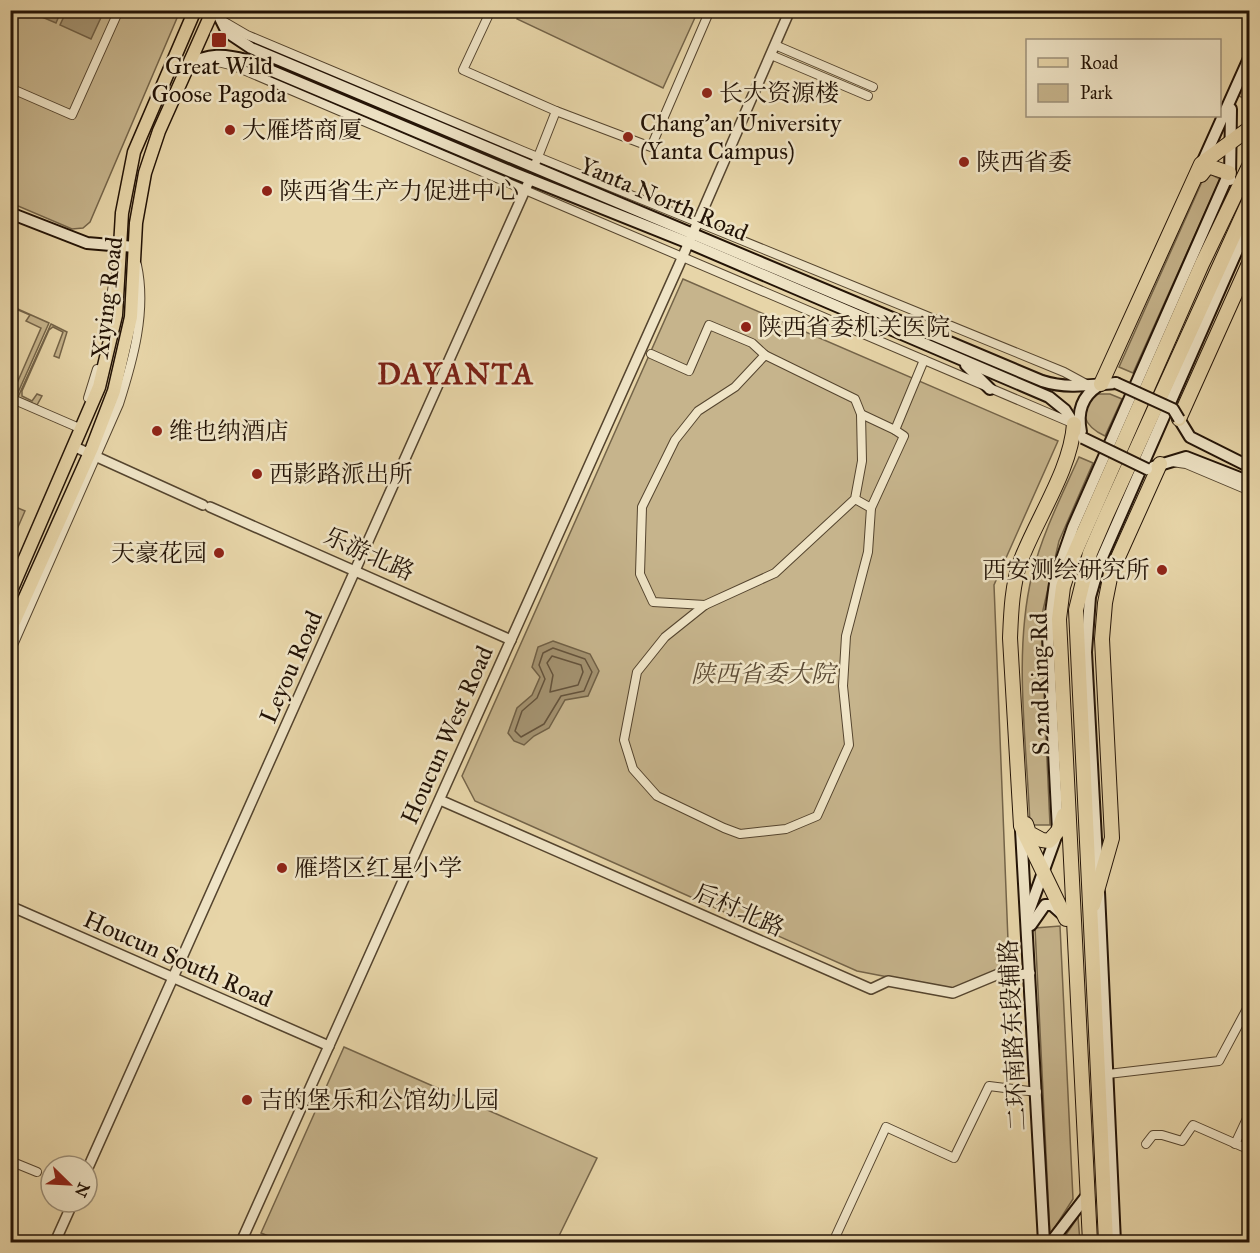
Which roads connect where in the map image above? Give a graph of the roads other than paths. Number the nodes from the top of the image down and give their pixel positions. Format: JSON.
{"nodes":[{"id":1,"x":119,"y":10,"type":"edge"},
{"id":2,"x":195,"y":10,"type":"edge"},
{"id":3,"x":215,"y":10,"type":"edge"},
{"id":4,"x":491,"y":10,"type":"edge"},
{"id":5,"x":710,"y":10,"type":"edge"},
{"id":6,"x":790,"y":10,"type":"edge"},
{"id":7,"x":775,"y":45,"type":"junction"},
{"id":8,"x":771,"y":55,"type":"junction"},
{"id":9,"x":1250,"y":56,"type":"edge"},
{"id":10,"x":188,"y":65,"type":"junction"},
{"id":11,"x":873,"y":87,"type":"dead end"},
{"id":12,"x":10,"y":88,"type":"edge"},
{"id":13,"x":1234,"y":91,"type":"junction"},
{"id":14,"x":868,"y":96,"type":"dead end"},
{"id":15,"x":556,"y":111,"type":"junction"},
{"id":16,"x":1250,"y":128,"type":"edge"},
{"id":17,"x":1228,"y":145,"type":"junction"},
{"id":18,"x":536,"y":162,"type":"junction"},
{"id":19,"x":1201,"y":164,"type":"junction"},
{"id":20,"x":1250,"y":164,"type":"edge"},
{"id":21,"x":1229,"y":173,"type":"junction"},
{"id":22,"x":527,"y":184,"type":"junction"},
{"id":23,"x":1250,"y":199,"type":"edge"},
{"id":24,"x":1232,"y":201,"type":"junction"},
{"id":25,"x":10,"y":213,"type":"edge"},
{"id":26,"x":698,"y":222,"type":"junction"},
{"id":27,"x":1250,"y":222,"type":"edge"},
{"id":28,"x":691,"y":238,"type":"junction"},
{"id":29,"x":119,"y":247,"type":"junction"},
{"id":30,"x":135,"y":247,"type":"junction"},
{"id":31,"x":683,"y":256,"type":"junction"},
{"id":32,"x":1250,"y":261,"type":"edge"},
{"id":33,"x":651,"y":354,"type":"dead end"},
{"id":34,"x":765,"y":354,"type":"junction"},
{"id":35,"x":924,"y":360,"type":"junction"},
{"id":36,"x":961,"y":361,"type":"junction"},
{"id":37,"x":1116,"y":383,"type":"junction"},
{"id":38,"x":1095,"y":385,"type":"junction"},
{"id":39,"x":990,"y":389,"type":"junction"},
{"id":40,"x":10,"y":398,"type":"edge"},
{"id":41,"x":861,"y":414,"type":"junction"},
{"id":42,"x":1179,"y":419,"type":"junction"},
{"id":43,"x":1074,"y":424,"type":"junction"},
{"id":44,"x":77,"y":427,"type":"junction"},
{"id":45,"x":895,"y":430,"type":"junction"},
{"id":46,"x":1083,"y":438,"type":"junction"},
{"id":47,"x":75,"y":447,"type":"junction"},
{"id":48,"x":93,"y":456,"type":"junction"},
{"id":49,"x":1157,"y":465,"type":"junction"},
{"id":50,"x":1250,"y":466,"type":"edge"},
{"id":51,"x":1250,"y":482,"type":"edge"},
{"id":52,"x":1250,"y":491,"type":"edge"},
{"id":53,"x":855,"y":499,"type":"junction"},
{"id":54,"x":871,"y":508,"type":"junction"},
{"id":55,"x":356,"y":569,"type":"junction"},
{"id":56,"x":10,"y":577,"type":"edge"},
{"id":57,"x":10,"y":593,"type":"edge"},
{"id":58,"x":705,"y":605,"type":"junction"},
{"id":59,"x":10,"y":631,"type":"edge"},
{"id":60,"x":511,"y":640,"type":"junction"},
{"id":61,"x":10,"y":652,"type":"edge"},
{"id":62,"x":440,"y":800,"type":"junction"},
{"id":63,"x":1066,"y":804,"type":"junction"},
{"id":64,"x":1061,"y":825,"type":"junction"},
{"id":65,"x":1021,"y":826,"type":"junction"},
{"id":66,"x":1085,"y":832,"type":"junction"},
{"id":67,"x":1098,"y":841,"type":"junction"},
{"id":68,"x":1044,"y":873,"type":"junction"},
{"id":69,"x":1098,"y":886,"type":"junction"},
{"id":70,"x":10,"y":906,"type":"edge"},
{"id":71,"x":1028,"y":914,"type":"junction"},
{"id":72,"x":1066,"y":918,"type":"junction"},
{"id":73,"x":1089,"y":919,"type":"junction"},
{"id":74,"x":1029,"y":929,"type":"junction"},
{"id":75,"x":1075,"y":963,"type":"junction"},
{"id":76,"x":1030,"y":973,"type":"junction"},
{"id":77,"x":174,"y":979,"type":"junction"},
{"id":78,"x":1250,"y":1004,"type":"edge"},
{"id":79,"x":329,"y":1046,"type":"junction"},
{"id":80,"x":1108,"y":1074,"type":"junction"},
{"id":81,"x":1037,"y":1092,"type":"junction"},
{"id":82,"x":1250,"y":1112,"type":"edge"},
{"id":83,"x":1146,"y":1144,"type":"dead end"},
{"id":84,"x":1235,"y":1144,"type":"junction"},
{"id":85,"x":1250,"y":1150,"type":"edge"},
{"id":86,"x":94,"y":1154,"type":"edge"},
{"id":87,"x":10,"y":1161,"type":"edge"},
{"id":88,"x":37,"y":1172,"type":"dead end"},
{"id":89,"x":1088,"y":1194,"type":"junction"},
{"id":90,"x":67,"y":1214,"type":"edge"},
{"id":91,"x":54,"y":1242,"type":"edge"},
{"id":92,"x":240,"y":1242,"type":"edge"},
{"id":93,"x":833,"y":1242,"type":"edge"},
{"id":94,"x":1044,"y":1242,"type":"edge"},
{"id":95,"x":1051,"y":1242,"type":"edge"},
{"id":96,"x":1090,"y":1242,"type":"edge"},
{"id":97,"x":1106,"y":1242,"type":"edge"},
{"id":98,"x":1115,"y":1242,"type":"edge"}],
"edges":[{"from":1,"to":12,"type":"street"},
{"from":2,"to":29,"type":"main road","name":"Xiying Road"},
{"from":3,"to":10,"type":"main road","name":"Xiying Road"},
{"from":3,"to":18,"type":"main road","name":"Yanta North Road"},
{"from":4,"to":15,"type":"street"},
{"from":5,"to":15,"type":"street"},
{"from":6,"to":7,"type":"street","name":"Houcun West Road"},
{"from":7,"to":8,"type":"street","name":"Houcun West Road"},
{"from":7,"to":11,"type":"street"},
{"from":8,"to":14,"type":"street"},
{"from":8,"to":26,"type":"street","name":"Houcun West Road"},
{"from":9,"to":13,"type":"main road"},
{"from":10,"to":22,"type":"main road","name":"Yanta North Road"},
{"from":10,"to":30,"type":"main road","name":"Xiying Road"},
{"from":13,"to":17,"type":"main road"},
{"from":13,"to":19,"type":"main road"},
{"from":15,"to":18,"type":"street"},
{"from":16,"to":17,"type":"highway"},
{"from":17,"to":19,"type":"highway"},
{"from":17,"to":21,"type":"main road"},
{"from":18,"to":26,"type":"street"},
{"from":18,"to":28,"type":"main road","name":"Yanta North Road"},
{"from":19,"to":38,"type":"highway"},
{"from":20,"to":24,"type":"highway","name":"S 2nd Ring Rd"},
{"from":21,"to":24,"type":"main road"},
{"from":21,"to":37,"type":"highway"},
{"from":21,"to":64,"type":"main road"},
{"from":22,"to":28,"type":"main road","name":"Yanta North Road"},
{"from":22,"to":31,"type":"street"},
{"from":22,"to":55,"type":"street","name":"Leyou Road"},
{"from":23,"to":66,"type":"highway","name":"S 2nd Ring Rd"},
{"from":24,"to":63,"type":"highway","name":"S 2nd Ring Rd"},
{"from":25,"to":29,"type":"main road"},
{"from":26,"to":28,"type":"street","name":"Houcun West Road"},
{"from":26,"to":38,"type":"street"},
{"from":27,"to":67,"type":"main road"},
{"from":28,"to":31,"type":"street","name":"Houcun West Road"},
{"from":28,"to":36,"type":"main road","name":"Yanta North Road"},
{"from":28,"to":38,"type":"main road","name":"Yanta North Road"},
{"from":29,"to":30,"type":"main road"},
{"from":29,"to":44,"type":"street"},
{"from":29,"to":47,"type":"main road","name":"Xiying Road"},
{"from":30,"to":48,"type":"main road","name":"Xiying Road"},
{"from":31,"to":35,"type":"street"},
{"from":31,"to":60,"type":"street","name":"Houcun West Road"},
{"from":32,"to":42,"type":"highway"},
{"from":33,"to":34,"type":"street"},
{"from":34,"to":41,"type":"street"},
{"from":34,"to":58,"type":"street"},
{"from":35,"to":39,"type":"street"},
{"from":35,"to":45,"type":"street"},
{"from":36,"to":39,"type":"main road"},
{"from":36,"to":43,"type":"main road","name":"Yanta North Road"},
{"from":37,"to":38,"type":"main road","name":"Yanta North Road"},
{"from":37,"to":42,"type":"main road","bridge":true},
{"from":38,"to":46,"type":"main road"},
{"from":39,"to":43,"type":"street"},
{"from":40,"to":44,"type":"street"},
{"from":41,"to":45,"type":"street"},
{"from":41,"to":53,"type":"street"},
{"from":42,"to":50,"type":"main road"},
{"from":43,"to":46,"type":"main road","name":"Yanta North Road"},
{"from":43,"to":65,"type":"highway"},
{"from":44,"to":56,"type":"street"},
{"from":45,"to":54,"type":"street"},
{"from":46,"to":49,"type":"main road","bridge":true},
{"from":46,"to":64,"type":"highway"},
{"from":47,"to":48,"type":"street","name":"乐游北路"},
{"from":47,"to":57,"type":"main road","name":"Xiying Road"},
{"from":48,"to":55,"type":"street","name":"乐游北路"},
{"from":48,"to":59,"type":"main road","name":"Xiying Road"},
{"from":48,"to":61,"type":"street"},
{"from":49,"to":51,"type":"main road"},
{"from":49,"to":52,"type":"street"},
{"from":49,"to":67,"type":"highway"},
{"from":49,"to":69,"type":"highway"},
{"from":53,"to":54,"type":"street"},
{"from":53,"to":58,"type":"street"},
{"from":54,"to":58,"type":"street"},
{"from":55,"to":60,"type":"street","name":"乐游北路"},
{"from":55,"to":77,"type":"street","name":"Leyou Road"},
{"from":60,"to":62,"type":"street","name":"Houcun West Road"},
{"from":62,"to":76,"type":"street","name":"后村北路"},
{"from":62,"to":79,"type":"street","name":"Houcun West Road"},
{"from":63,"to":64,"type":"highway"},
{"from":63,"to":75,"type":"highway","name":"S 2nd Ring Rd"},
{"from":64,"to":68,"type":"main road"},
{"from":64,"to":72,"type":"highway"},
{"from":65,"to":68,"type":"highway"},
{"from":65,"to":71,"type":"main road","name":"二环南路东段辅路"},
{"from":66,"to":67,"type":"highway"},
{"from":66,"to":69,"type":"main road"},
{"from":66,"to":73,"type":"highway","name":"S 2nd Ring Rd"},
{"from":67,"to":69,"type":"main road"},
{"from":68,"to":71,"type":"main road"},
{"from":68,"to":72,"type":"highway"},
{"from":69,"to":73,"type":"highway"},
{"from":69,"to":80,"type":"main road"},
{"from":70,"to":77,"type":"street","name":"Houcun South Road"},
{"from":71,"to":74,"type":"main road","name":"二环南路东段辅路"},
{"from":72,"to":74,"type":"main road"},
{"from":72,"to":75,"type":"highway"},
{"from":73,"to":97,"type":"highway","name":"S 2nd Ring Rd"},
{"from":74,"to":76,"type":"main road","name":"二环南路东段辅路"},
{"from":75,"to":89,"type":"highway","name":"S 2nd Ring Rd"},
{"from":76,"to":81,"type":"main road","name":"二环南路东段辅路"},
{"from":77,"to":79,"type":"street","name":"Houcun South Road"},
{"from":77,"to":86,"type":"street","name":"Leyou Road"},
{"from":78,"to":80,"type":"street"},
{"from":79,"to":92,"type":"street","name":"Houcun West Road"},
{"from":80,"to":98,"type":"main road"},
{"from":81,"to":93,"type":"street"},
{"from":81,"to":94,"type":"main road","name":"二环南路东段辅路"},
{"from":82,"to":84,"type":"street"},
{"from":83,"to":84,"type":"street"},
{"from":84,"to":85,"type":"street"},
{"from":87,"to":88,"type":"street"},
{"from":89,"to":95,"type":"main road"},
{"from":89,"to":96,"type":"highway","name":"S 2nd Ring Rd"},
{"from":90,"to":91,"type":"street"}]}
